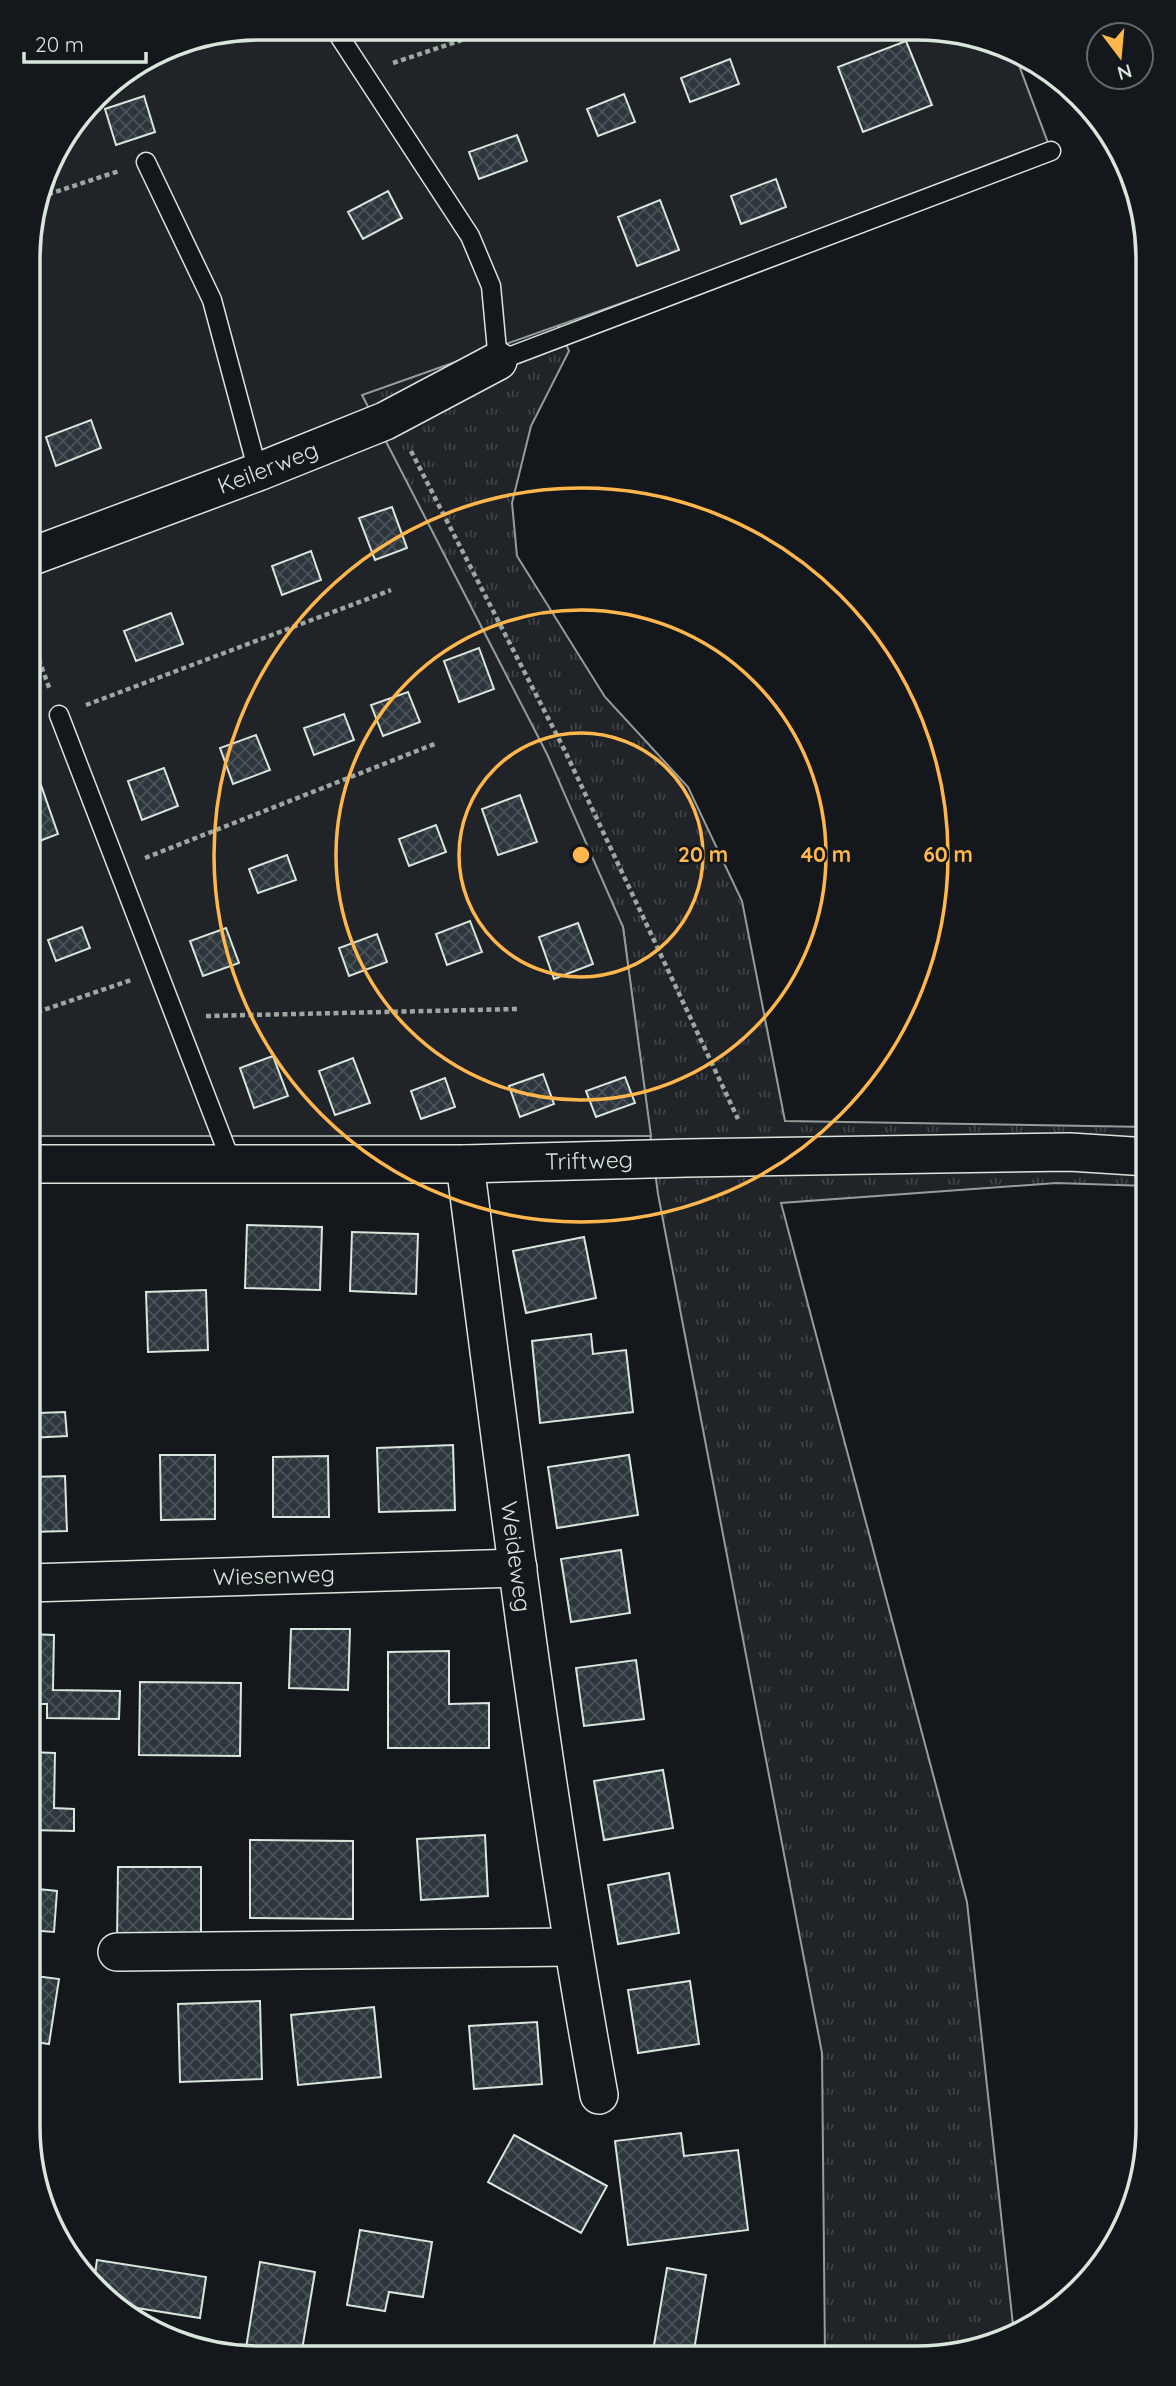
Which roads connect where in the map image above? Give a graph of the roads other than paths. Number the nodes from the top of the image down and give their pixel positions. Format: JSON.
{"nodes":[{"id":1,"x":341,"y":40,"type":"edge"},
{"id":2,"x":1051,"y":151,"type":"dead end"},
{"id":3,"x":146,"y":162,"type":"road end"},
{"id":4,"x":498,"y":361,"type":"junction"},
{"id":5,"x":258,"y":472,"type":"junction"},
{"id":6,"x":41,"y":553,"type":"edge"},
{"id":7,"x":59,"y":715,"type":"road end"},
{"id":8,"x":1136,"y":1156,"type":"edge"},
{"id":9,"x":41,"y":1164,"type":"edge"},
{"id":10,"x":232,"y":1164,"type":"junction"},
{"id":11,"x":465,"y":1164,"type":"junction"},
{"id":12,"x":518,"y":1568,"type":"junction"},
{"id":13,"x":40,"y":1583,"type":"edge"},
{"id":14,"x":573,"y":1947,"type":"junction"},
{"id":15,"x":117,"y":1952,"type":"dead end"},
{"id":16,"x":599,"y":2095,"type":"dead end"}],
"edges":[{"from":1,"to":4,"type":"lane"},
{"from":2,"to":4,"type":"lane"},
{"from":3,"to":5,"type":"lane"},
{"from":4,"to":5,"type":"street","name":"Keilerweg"},
{"from":5,"to":6,"type":"street","name":"Keilerweg"},
{"from":7,"to":10,"type":"lane"},
{"from":8,"to":11,"type":"street","name":"Triftweg"},
{"from":9,"to":10,"type":"street","name":"Triftweg"},
{"from":10,"to":11,"type":"street","name":"Triftweg"},
{"from":11,"to":12,"type":"street","name":"Weideweg"},
{"from":12,"to":13,"type":"street","name":"Wiesenweg"},
{"from":12,"to":14,"type":"street","name":"Weideweg"},
{"from":14,"to":15,"type":"street"},
{"from":14,"to":16,"type":"street","name":"Weideweg"}]}
